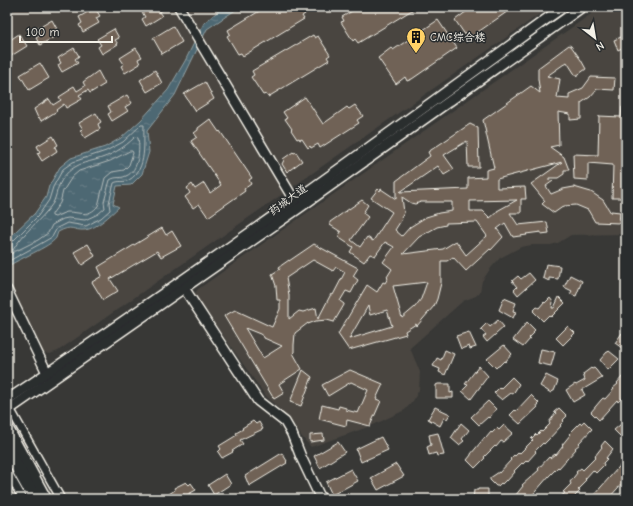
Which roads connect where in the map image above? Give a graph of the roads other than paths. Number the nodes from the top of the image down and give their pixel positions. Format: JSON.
{"nodes":[{"id":1,"x":179,"y":7,"type":"edge"},
{"id":2,"x":563,"y":7,"type":"edge"},
{"id":3,"x":582,"y":7,"type":"edge"},
{"id":4,"x":297,"y":204,"type":"junction"},
{"id":5,"x":184,"y":288,"type":"junction"},
{"id":6,"x":7,"y":290,"type":"edge"},
{"id":7,"x":49,"y":377,"type":"junction"},
{"id":8,"x":8,"y":406,"type":"edge"},
{"id":9,"x":7,"y":429,"type":"edge"},
{"id":10,"x":7,"y":449,"type":"edge"},
{"id":11,"x":7,"y":471,"type":"edge"},
{"id":12,"x":22,"y":499,"type":"edge"},
{"id":13,"x":35,"y":499,"type":"edge"},
{"id":14,"x":45,"y":499,"type":"edge"},
{"id":15,"x":61,"y":499,"type":"edge"},
{"id":16,"x":321,"y":499,"type":"edge"}],
"edges":[{"from":1,"to":4,"type":"main road"},
{"from":2,"to":4,"type":"main road","name":"药城大道"},
{"from":3,"to":4,"type":"main road","name":"药城大道"},
{"from":4,"to":5,"type":"main road","name":"药城大道"},
{"from":4,"to":7,"type":"main road","name":"药城大道"},
{"from":5,"to":7,"type":"main road","name":"药城大道"},
{"from":5,"to":16,"type":"main road"},
{"from":6,"to":7,"type":"main road"},
{"from":7,"to":8,"type":"main road","name":"药城大道"},
{"from":8,"to":15,"type":"street"},
{"from":9,"to":14,"type":"highway"},
{"from":10,"to":13,"type":"highway"},
{"from":11,"to":12,"type":"street"}]}
